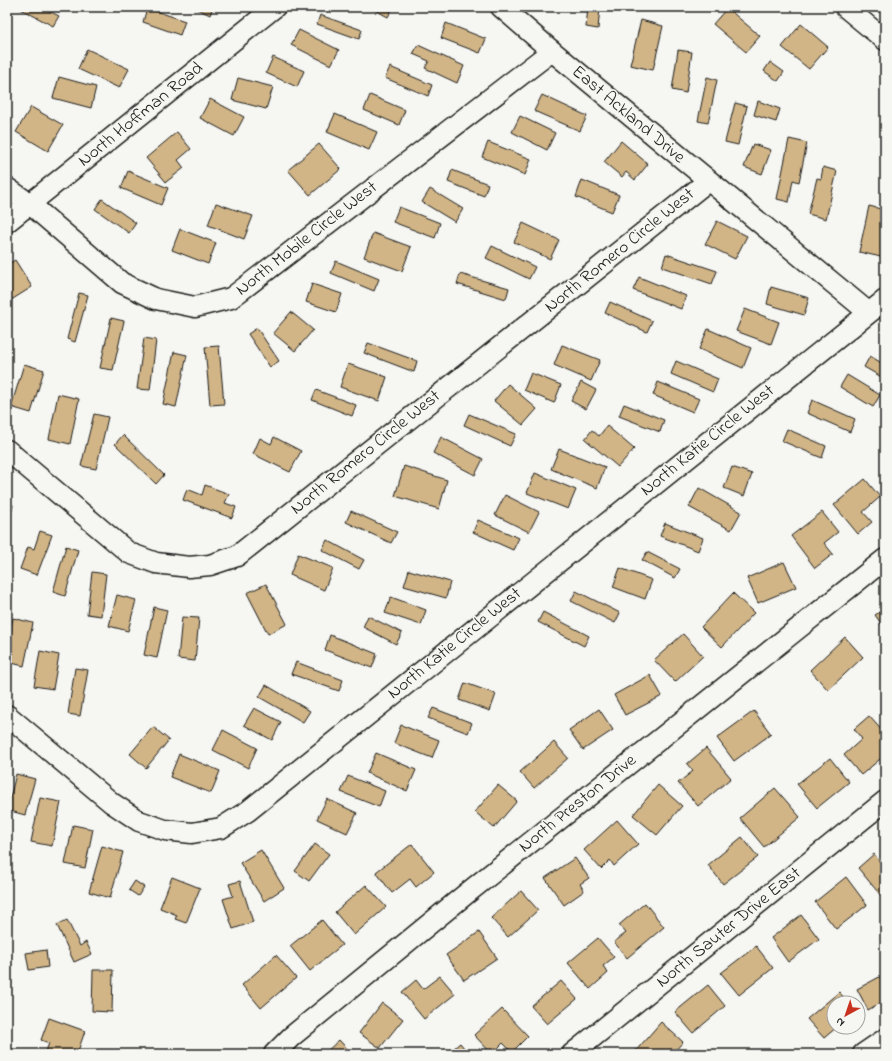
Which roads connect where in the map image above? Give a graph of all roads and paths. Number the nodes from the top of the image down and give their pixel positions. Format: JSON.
{"nodes":[{"id":1,"x":275,"y":7,"type":"edge"},
{"id":2,"x":501,"y":7,"type":"edge"},
{"id":3,"x":845,"y":7,"type":"edge"},
{"id":4,"x":885,"y":40,"type":"edge"},
{"id":5,"x":552,"y":51,"type":"junction"},
{"id":6,"x":708,"y":181,"type":"junction"},
{"id":7,"x":7,"y":188,"type":"edge"},
{"id":8,"x":30,"y":204,"type":"junction"},
{"id":9,"x":7,"y":222,"type":"edge"},
{"id":10,"x":885,"y":300,"type":"edge"},
{"id":11,"x":868,"y":312,"type":"junction"},
{"id":12,"x":7,"y":450,"type":"edge"},
{"id":13,"x":885,"y":559,"type":"edge"},
{"id":14,"x":7,"y":715,"type":"edge"},
{"id":15,"x":885,"y":801,"type":"edge"},
{"id":16,"x":885,"y":1039,"type":"edge"},
{"id":17,"x":274,"y":1054,"type":"edge"},
{"id":18,"x":572,"y":1054,"type":"edge"},
{"id":19,"x":863,"y":1054,"type":"edge"}],
"edges":[{"from":1,"to":8,"type":"street","name":"North Hoffman Road"},
{"from":2,"to":5,"type":"street","name":"East Ackland Drive"},
{"from":3,"to":4,"type":"street"},
{"from":5,"to":6,"type":"street","name":"East Ackland Drive"},
{"from":5,"to":8,"type":"street","name":"North Mobile Circle West"},
{"from":6,"to":11,"type":"street","name":"East Ackland Drive"},
{"from":6,"to":12,"type":"street","name":"North Romero Circle West"},
{"from":7,"to":8,"type":"street","name":"North Mobile Circle West"},
{"from":8,"to":9,"type":"street","name":"North Hoffman Road"},
{"from":10,"to":11,"type":"street","name":"North Katie Circle West"},
{"from":11,"to":14,"type":"street","name":"North Katie Circle West"},
{"from":13,"to":17,"type":"street","name":"North Preston Drive"},
{"from":15,"to":18,"type":"street","name":"North Sauter Drive East"},
{"from":16,"to":19,"type":"street"}]}
